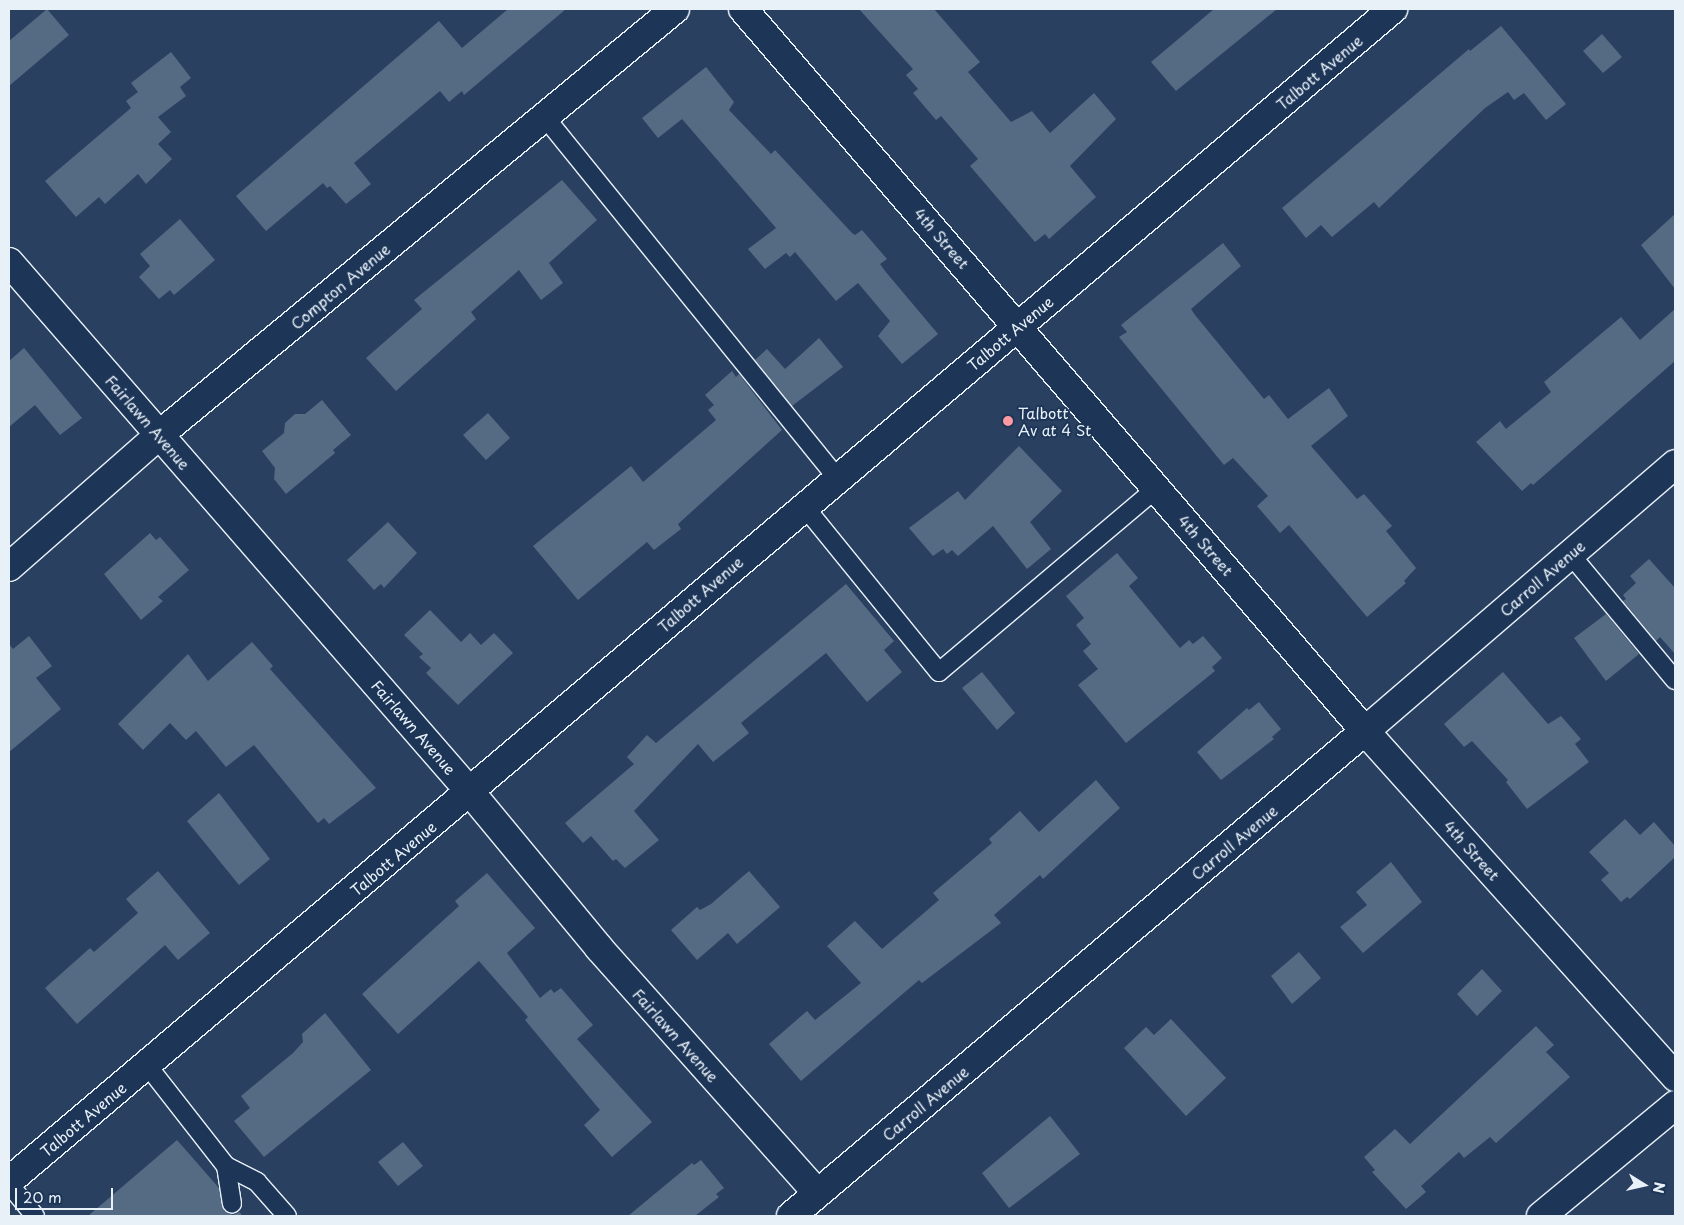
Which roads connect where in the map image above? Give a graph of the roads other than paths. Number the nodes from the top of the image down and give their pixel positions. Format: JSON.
{"nodes":[{"id":1,"x":674,"y":9,"type":"edge"},
{"id":2,"x":742,"y":9,"type":"edge"},
{"id":3,"x":1393,"y":9,"type":"edge"},
{"id":4,"x":544,"y":116,"type":"junction"},
{"id":5,"x":9,"y":262,"type":"edge"},
{"id":6,"x":1019,"y":327,"type":"junction"},
{"id":7,"x":159,"y":435,"type":"junction"},
{"id":8,"x":1675,"y":464,"type":"edge"},
{"id":9,"x":837,"y":478,"type":"junction"},
{"id":10,"x":1157,"y":488,"type":"junction"},
{"id":11,"x":804,"y":506,"type":"junction"},
{"id":12,"x":1570,"y":554,"type":"junction"},
{"id":13,"x":9,"y":567,"type":"edge"},
{"id":14,"x":1675,"y":680,"type":"edge"},
{"id":15,"x":1365,"y":731,"type":"junction"},
{"id":16,"x":471,"y":793,"type":"junction"},
{"id":17,"x":147,"y":1065,"type":"junction"},
{"id":18,"x":1675,"y":1077,"type":"edge"},
{"id":19,"x":1675,"y":1106,"type":"edge"},
{"id":20,"x":226,"y":1166,"type":"junction"},
{"id":21,"x":9,"y":1183,"type":"edge"},
{"id":22,"x":818,"y":1193,"type":"junction"},
{"id":23,"x":232,"y":1204,"type":"dead end"},
{"id":24,"x":35,"y":1216,"type":"edge"},
{"id":25,"x":286,"y":1216,"type":"edge"},
{"id":26,"x":791,"y":1216,"type":"edge"},
{"id":27,"x":1541,"y":1216,"type":"edge"}],
"edges":[{"from":1,"to":4,"type":"street","name":"Compton Avenue"},
{"from":2,"to":6,"type":"street","name":"4th Street"},
{"from":3,"to":6,"type":"street","name":"Talbott Avenue"},
{"from":4,"to":7,"type":"street","name":"Compton Avenue"},
{"from":4,"to":9,"type":"lane"},
{"from":5,"to":7,"type":"street","name":"Fairlawn Avenue"},
{"from":6,"to":9,"type":"street","name":"Talbott Avenue"},
{"from":6,"to":10,"type":"street","name":"4th Street"},
{"from":7,"to":13,"type":"street","name":"Compton Avenue"},
{"from":7,"to":16,"type":"street","name":"Fairlawn Avenue"},
{"from":8,"to":12,"type":"street","name":"Carroll Avenue"},
{"from":9,"to":11,"type":"street","name":"Talbott Avenue"},
{"from":10,"to":11,"type":"lane"},
{"from":10,"to":15,"type":"street","name":"4th Street"},
{"from":11,"to":16,"type":"street","name":"Talbott Avenue"},
{"from":12,"to":14,"type":"lane"},
{"from":12,"to":15,"type":"street","name":"Carroll Avenue"},
{"from":15,"to":18,"type":"street","name":"4th Street"},
{"from":15,"to":22,"type":"street","name":"Carroll Avenue"},
{"from":16,"to":17,"type":"street","name":"Talbott Avenue"},
{"from":16,"to":22,"type":"street","name":"Fairlawn Avenue"},
{"from":17,"to":20,"type":"lane"},
{"from":17,"to":21,"type":"street","name":"Talbott Avenue"},
{"from":19,"to":27,"type":"street"},
{"from":20,"to":23,"type":"lane"},
{"from":20,"to":25,"type":"lane"},
{"from":21,"to":24,"type":"lane"},
{"from":22,"to":26,"type":"street","name":"Carroll Avenue"}]}
